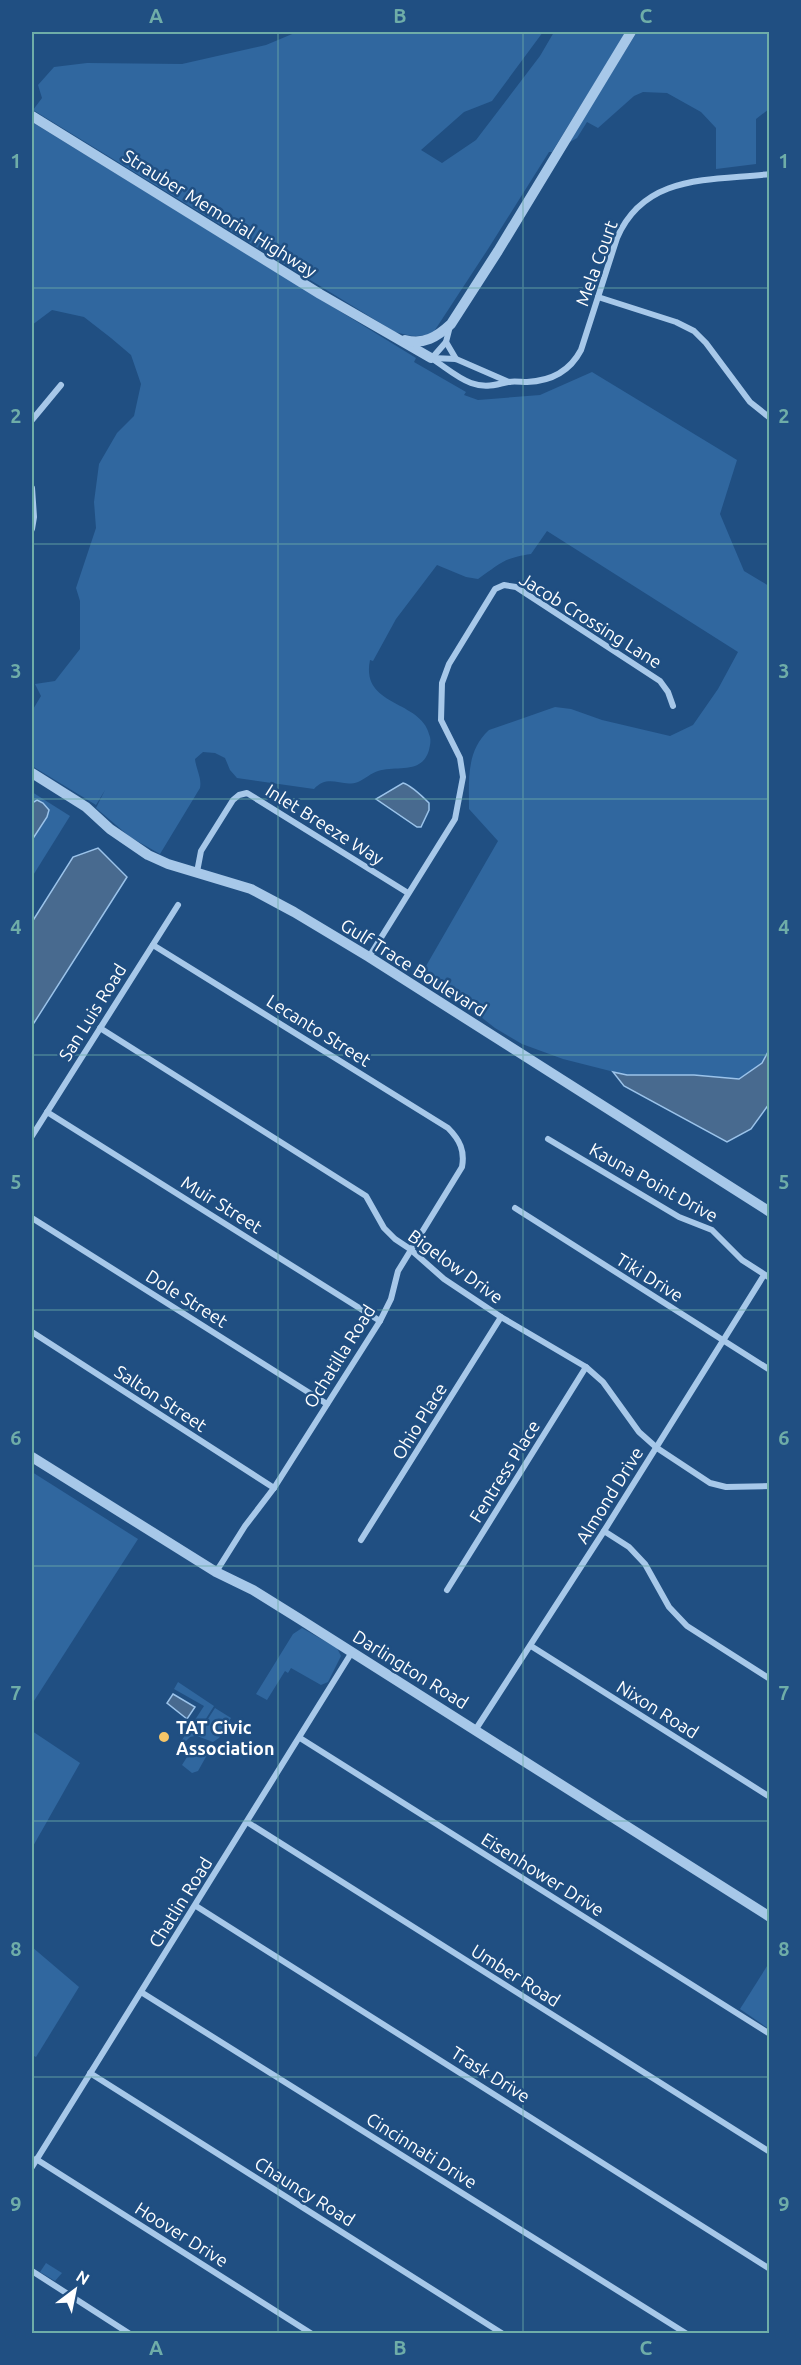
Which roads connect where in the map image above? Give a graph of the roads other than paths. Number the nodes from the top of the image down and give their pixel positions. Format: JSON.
{"nodes":[{"id":1,"x":631,"y":32,"type":"edge"},
{"id":2,"x":32,"y":116,"type":"edge"},
{"id":3,"x":770,"y":174,"type":"edge"},
{"id":4,"x":598,"y":297,"type":"junction"},
{"id":5,"x":451,"y":324,"type":"junction"},
{"id":6,"x":392,"y":337,"type":"junction"},
{"id":7,"x":446,"y":342,"type":"junction"},
{"id":8,"x":431,"y":358,"type":"junction"},
{"id":9,"x":456,"y":359,"type":"junction"},
{"id":10,"x":509,"y":382,"type":"junction"},
{"id":11,"x":61,"y":385,"type":"dead end"},
{"id":12,"x":770,"y":418,"type":"edge"},
{"id":13,"x":32,"y":420,"type":"edge"},
{"id":14,"x":32,"y":488,"type":"edge"},
{"id":15,"x":32,"y":529,"type":"edge"},
{"id":16,"x":673,"y":706,"type":"dead end"},
{"id":17,"x":32,"y":773,"type":"edge"},
{"id":18,"x":197,"y":872,"type":"junction"},
{"id":19,"x":408,"y":893,"type":"junction"},
{"id":20,"x":178,"y":905,"type":"dead end"},
{"id":21,"x":153,"y":945,"type":"junction"},
{"id":22,"x":369,"y":957,"type":"junction"},
{"id":23,"x":100,"y":1028,"type":"junction"},
{"id":24,"x":47,"y":1112,"type":"junction"},
{"id":25,"x":32,"y":1136,"type":"edge"},
{"id":26,"x":548,"y":1139,"type":"dead end"},
{"id":27,"x":462,"y":1148,"type":"joint"},
{"id":28,"x":515,"y":1209,"type":"dead end"},
{"id":29,"x":770,"y":1212,"type":"edge"},
{"id":30,"x":32,"y":1218,"type":"edge"},
{"id":31,"x":410,"y":1249,"type":"junction"},
{"id":32,"x":767,"y":1276,"type":"edge"},
{"id":33,"x":501,"y":1317,"type":"junction"},
{"id":34,"x":380,"y":1321,"type":"junction"},
{"id":35,"x":32,"y":1332,"type":"edge"},
{"id":36,"x":723,"y":1341,"type":"junction"},
{"id":37,"x":586,"y":1367,"type":"junction"},
{"id":38,"x":770,"y":1370,"type":"edge"},
{"id":39,"x":327,"y":1404,"type":"junction"},
{"id":40,"x":657,"y":1448,"type":"junction"},
{"id":41,"x":32,"y":1457,"type":"edge"},
{"id":42,"x":770,"y":1485,"type":"edge"},
{"id":43,"x":274,"y":1488,"type":"junction"},
{"id":44,"x":604,"y":1531,"type":"junction"},
{"id":45,"x":361,"y":1540,"type":"dead end"},
{"id":46,"x":216,"y":1572,"type":"junction"},
{"id":47,"x":447,"y":1590,"type":"dead end"},
{"id":48,"x":531,"y":1646,"type":"junction"},
{"id":49,"x":352,"y":1652,"type":"junction"},
{"id":50,"x":770,"y":1679,"type":"edge"},
{"id":51,"x":476,"y":1729,"type":"junction"},
{"id":52,"x":300,"y":1738,"type":"junction"},
{"id":53,"x":770,"y":1797,"type":"edge"},
{"id":54,"x":247,"y":1822,"type":"junction"},
{"id":55,"x":196,"y":1906,"type":"junction"},
{"id":56,"x":770,"y":1917,"type":"edge"},
{"id":57,"x":141,"y":1992,"type":"junction"},
{"id":58,"x":770,"y":2034,"type":"edge"},
{"id":59,"x":90,"y":2073,"type":"junction"},
{"id":60,"x":770,"y":2152,"type":"edge"},
{"id":61,"x":36,"y":2159,"type":"junction"},
{"id":62,"x":32,"y":2167,"type":"edge"},
{"id":63,"x":770,"y":2268,"type":"edge"},
{"id":64,"x":32,"y":2271,"type":"edge"},
{"id":65,"x":130,"y":2334,"type":"edge"},
{"id":66,"x":312,"y":2334,"type":"edge"},
{"id":67,"x":503,"y":2334,"type":"edge"},
{"id":68,"x":687,"y":2334,"type":"edge"}],
"edges":[{"from":1,"to":5,"type":"street","name":"Strauber Memorial Highway"},
{"from":2,"to":6,"type":"street","name":"Strauber Memorial Highway"},
{"from":3,"to":4,"type":"street","name":"Mela Court"},
{"from":4,"to":10,"type":"street","name":"Mela Court"},
{"from":4,"to":12,"type":"street"},
{"from":5,"to":6,"type":"street","name":"Strauber Memorial Highway"},
{"from":5,"to":7,"type":"street","name":"Strauber Memorial Highway"},
{"from":6,"to":8,"type":"street","name":"Strauber Memorial Highway"},
{"from":7,"to":8,"type":"street","name":"Strauber Memorial Highway"},
{"from":7,"to":9,"type":"street"},
{"from":8,"to":9,"type":"street","name":"Mela Court"},
{"from":8,"to":10,"type":"street","name":"Mela Court"},
{"from":9,"to":10,"type":"street","name":"Mela Court"},
{"from":11,"to":13,"type":"street"},
{"from":14,"to":15,"type":"street"},
{"from":16,"to":19,"type":"street","name":"Jacob Crossing Lane"},
{"from":17,"to":18,"type":"street","name":"Gulf Trace Boulevard"},
{"from":18,"to":19,"type":"street","name":"Inlet Breeze Way"},
{"from":18,"to":22,"type":"street","name":"Gulf Trace Boulevard"},
{"from":19,"to":22,"type":"street","name":"Jacob Crossing Lane"},
{"from":20,"to":21,"type":"street","name":"San Luis Road"},
{"from":21,"to":23,"type":"street","name":"San Luis Road"},
{"from":21,"to":27,"type":"street","name":"Lecanto Street"},
{"from":22,"to":29,"type":"street","name":"Gulf Trace Boulevard"},
{"from":23,"to":24,"type":"street","name":"San Luis Road"},
{"from":23,"to":31,"type":"street","name":"Bigelow Drive"},
{"from":24,"to":25,"type":"street","name":"San Luis Road"},
{"from":24,"to":34,"type":"street","name":"Muir Street"},
{"from":26,"to":32,"type":"street","name":"Kauna Point Drive"},
{"from":27,"to":31,"type":"street","name":"Ochatilla Road"},
{"from":28,"to":36,"type":"street","name":"Tiki Drive"},
{"from":30,"to":39,"type":"street","name":"Dole Street"},
{"from":31,"to":33,"type":"street","name":"Bigelow Drive"},
{"from":31,"to":34,"type":"street","name":"Ochatilla Road"},
{"from":32,"to":36,"type":"street","name":"Almond Drive"},
{"from":33,"to":37,"type":"street","name":"Bigelow Drive"},
{"from":33,"to":45,"type":"street","name":"Ohio Place"},
{"from":34,"to":39,"type":"street","name":"Ochatilla Road"},
{"from":35,"to":43,"type":"street","name":"Salton Street"},
{"from":36,"to":38,"type":"street","name":"Tiki Drive"},
{"from":36,"to":40,"type":"street","name":"Almond Drive"},
{"from":37,"to":40,"type":"street","name":"Bigelow Drive"},
{"from":37,"to":47,"type":"street","name":"Fentress Place"},
{"from":39,"to":43,"type":"street","name":"Ochatilla Road"},
{"from":40,"to":42,"type":"street","name":"Bigelow Drive"},
{"from":40,"to":44,"type":"street","name":"Almond Drive"},
{"from":41,"to":46,"type":"street","name":"Darlington Road"},
{"from":43,"to":46,"type":"street","name":"Ochatilla Road"},
{"from":44,"to":48,"type":"street","name":"Almond Drive"},
{"from":44,"to":50,"type":"street"},
{"from":46,"to":49,"type":"street","name":"Darlington Road"},
{"from":48,"to":51,"type":"street","name":"Almond Drive"},
{"from":48,"to":53,"type":"street","name":"Nixon Road"},
{"from":49,"to":51,"type":"street","name":"Darlington Road"},
{"from":49,"to":52,"type":"street","name":"Chatlin Road"},
{"from":51,"to":56,"type":"street","name":"Darlington Road"},
{"from":52,"to":54,"type":"street","name":"Chatlin Road"},
{"from":52,"to":58,"type":"street","name":"Eisenhower Drive"},
{"from":54,"to":55,"type":"street","name":"Chatlin Road"},
{"from":54,"to":60,"type":"street","name":"Umber Road"},
{"from":55,"to":57,"type":"street","name":"Chatlin Road"},
{"from":55,"to":63,"type":"street","name":"Trask Drive"},
{"from":57,"to":59,"type":"street","name":"Chatlin Road"},
{"from":57,"to":68,"type":"street","name":"Cincinnati Drive"},
{"from":59,"to":61,"type":"street","name":"Chatlin Road"},
{"from":59,"to":67,"type":"street","name":"Chauncy Road"},
{"from":61,"to":62,"type":"street","name":"Chatlin Road"},
{"from":61,"to":66,"type":"street","name":"Hoover Drive"},
{"from":64,"to":65,"type":"street"}]}
